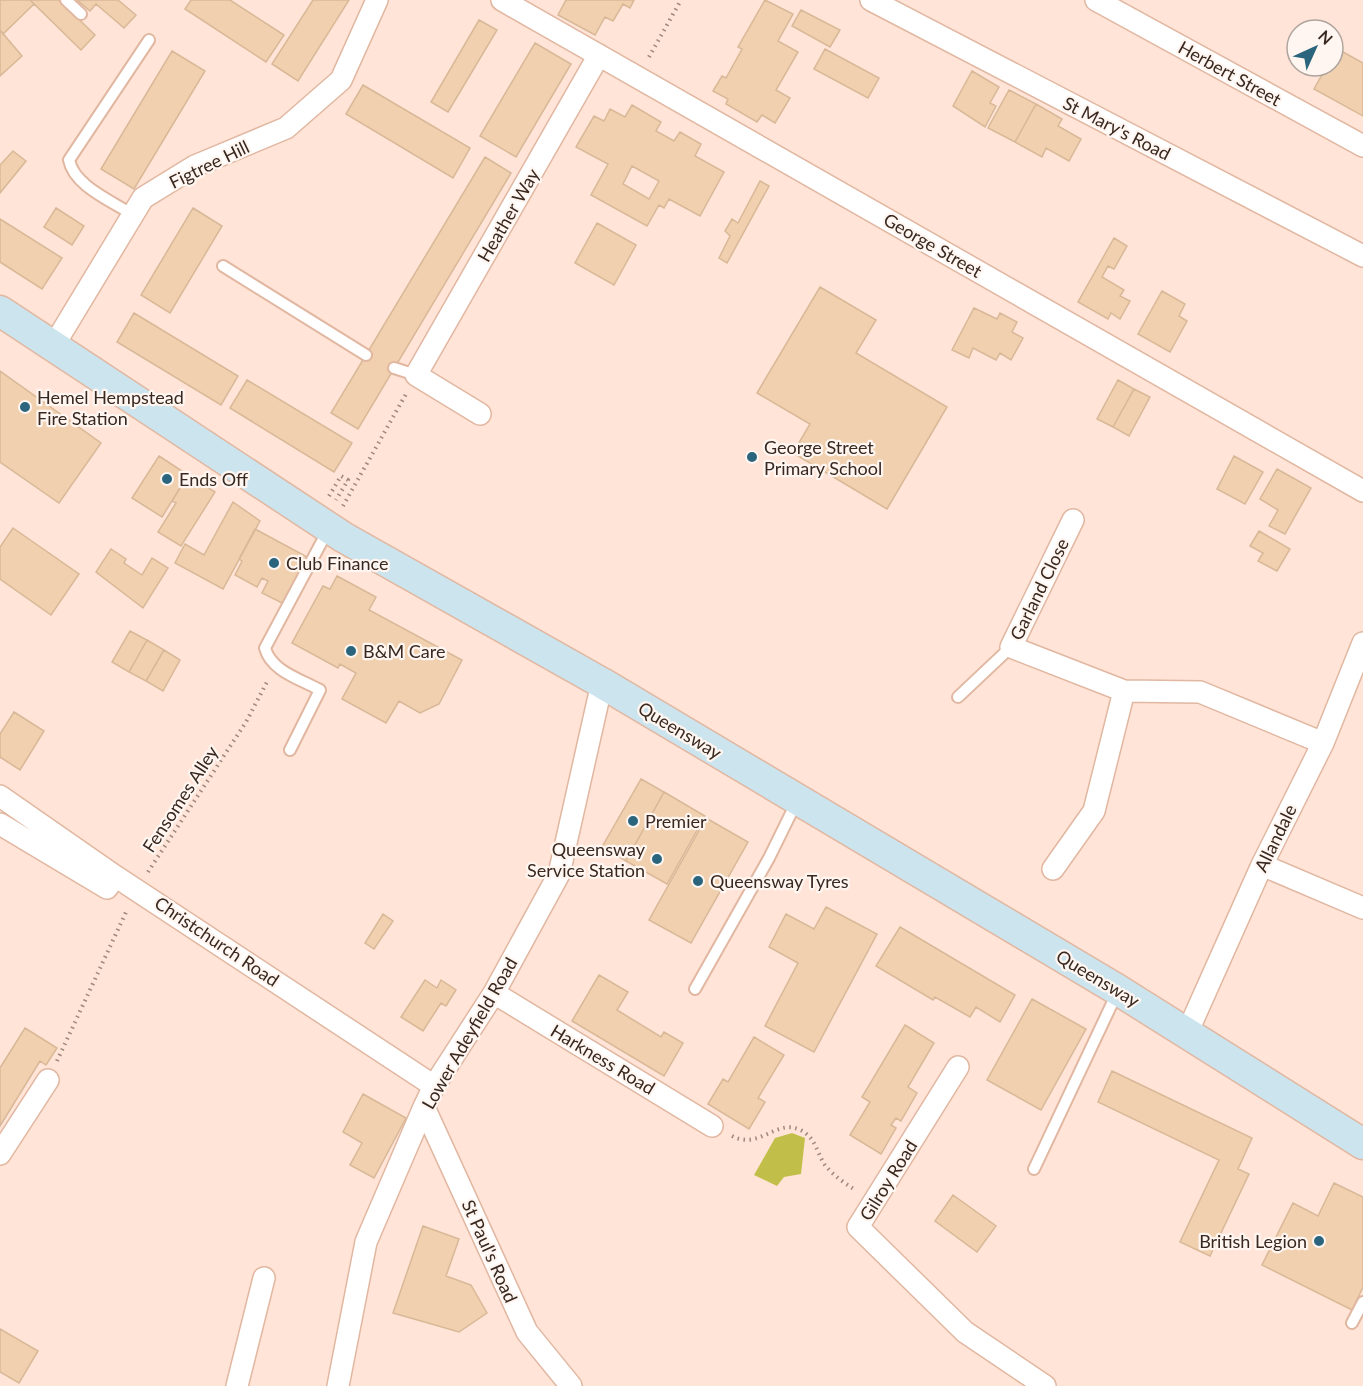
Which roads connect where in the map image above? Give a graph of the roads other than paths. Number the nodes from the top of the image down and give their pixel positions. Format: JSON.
{"nodes":[{"id":1,"x":66,"y":0,"type":"edge"},
{"id":2,"x":377,"y":0,"type":"edge"},
{"id":3,"x":502,"y":0,"type":"edge"},
{"id":4,"x":871,"y":0,"type":"edge"},
{"id":5,"x":1096,"y":0,"type":"edge"},
{"id":6,"x":81,"y":14,"type":"dead end"},
{"id":7,"x":149,"y":40,"type":"dead end"},
{"id":8,"x":599,"y":55,"type":"junction"},
{"id":9,"x":1363,"y":146,"type":"edge"},
{"id":10,"x":133,"y":215,"type":"junction"},
{"id":11,"x":1363,"y":256,"type":"edge"},
{"id":12,"x":223,"y":266,"type":"dead end"},
{"id":13,"x":0,"y":311,"type":"edge"},
{"id":14,"x":54,"y":345,"type":"junction"},
{"id":15,"x":366,"y":355,"type":"dead end"},
{"id":16,"x":394,"y":368,"type":"dead end"},
{"id":17,"x":416,"y":375,"type":"junction"},
{"id":18,"x":480,"y":414,"type":"dead end"},
{"id":19,"x":1363,"y":491,"type":"edge"},
{"id":20,"x":1073,"y":520,"type":"dead end"},
{"id":21,"x":329,"y":527,"type":"junction"},
{"id":22,"x":1363,"y":643,"type":"edge"},
{"id":23,"x":1011,"y":648,"type":"junction"},
{"id":24,"x":602,"y":682,"type":"junction"},
{"id":25,"x":1124,"y":691,"type":"junction"},
{"id":26,"x":957,"y":697,"type":"dead end"},
{"id":27,"x":1323,"y":743,"type":"junction"},
{"id":28,"x":290,"y":750,"type":"dead end"},
{"id":29,"x":0,"y":796,"type":"edge"},
{"id":30,"x":797,"y":800,"type":"junction"},
{"id":31,"x":0,"y":824,"type":"edge"},
{"id":32,"x":1262,"y":865,"type":"junction"},
{"id":33,"x":1053,"y":869,"type":"dead end"},
{"id":34,"x":115,"y":876,"type":"junction"},
{"id":35,"x":1363,"y":909,"type":"edge"},
{"id":36,"x":695,"y":989,"type":"dead end"},
{"id":37,"x":1118,"y":990,"type":"junction"},
{"id":38,"x":494,"y":993,"type":"junction"},
{"id":39,"x":1187,"y":1034,"type":"junction"},
{"id":40,"x":958,"y":1067,"type":"dead end"},
{"id":41,"x":48,"y":1080,"type":"road end"},
{"id":42,"x":434,"y":1086,"type":"junction"},
{"id":43,"x":424,"y":1107,"type":"junction"},
{"id":44,"x":712,"y":1126,"type":"road end"},
{"id":45,"x":1363,"y":1144,"type":"edge"},
{"id":46,"x":0,"y":1154,"type":"edge"},
{"id":47,"x":1034,"y":1169,"type":"dead end"},
{"id":48,"x":264,"y":1278,"type":"dead end"},
{"id":49,"x":1363,"y":1302,"type":"edge"},
{"id":50,"x":1352,"y":1323,"type":"dead end"},
{"id":51,"x":237,"y":1386,"type":"edge"},
{"id":52,"x":338,"y":1386,"type":"edge"},
{"id":53,"x":571,"y":1386,"type":"edge"},
{"id":54,"x":1045,"y":1386,"type":"edge"}],
"edges":[{"from":1,"to":6,"type":"lane"},
{"from":2,"to":10,"type":"street","name":"Figtree Hill"},
{"from":3,"to":8,"type":"street","name":"George Street"},
{"from":4,"to":11,"type":"street","name":"St Mary's Road"},
{"from":5,"to":9,"type":"street","name":"Herbert Street"},
{"from":7,"to":10,"type":"lane"},
{"from":8,"to":17,"type":"street","name":"Heather Way"},
{"from":8,"to":19,"type":"street","name":"George Street"},
{"from":10,"to":14,"type":"street","name":"Figtree Hill"},
{"from":12,"to":15,"type":"lane"},
{"from":13,"to":14,"type":"main road","name":"Queensway"},
{"from":14,"to":21,"type":"main road","name":"Queensway"},
{"from":16,"to":17,"type":"lane"},
{"from":17,"to":18,"type":"street"},
{"from":20,"to":23,"type":"street","name":"Garland Close"},
{"from":21,"to":24,"type":"main road","name":"Queensway"},
{"from":21,"to":28,"type":"lane"},
{"from":22,"to":27,"type":"street","name":"Allandale"},
{"from":23,"to":25,"type":"street","name":"Garland Close"},
{"from":23,"to":26,"type":"lane"},
{"from":24,"to":30,"type":"main road","name":"Queensway"},
{"from":24,"to":38,"type":"street","name":"Lower Adeyfield Road"},
{"from":25,"to":27,"type":"street","name":"Garland Close"},
{"from":25,"to":33,"type":"street"},
{"from":27,"to":32,"type":"street","name":"Allandale"},
{"from":29,"to":34,"type":"street","name":"Christchurch Road"},
{"from":30,"to":36,"type":"lane"},
{"from":30,"to":37,"type":"main road","name":"Queensway"},
{"from":31,"to":34,"type":"street"},
{"from":32,"to":35,"type":"street"},
{"from":32,"to":39,"type":"street","name":"Allandale"},
{"from":34,"to":42,"type":"street","name":"Christchurch Road"},
{"from":37,"to":39,"type":"main road","name":"Queensway"},
{"from":37,"to":47,"type":"lane"},
{"from":38,"to":42,"type":"street","name":"Lower Adeyfield Road"},
{"from":38,"to":44,"type":"street","name":"Harkness Road"},
{"from":39,"to":45,"type":"main road","name":"Queensway"},
{"from":40,"to":54,"type":"street","name":"Gilroy Road"},
{"from":41,"to":46,"type":"street"},
{"from":42,"to":43,"type":"street","name":"Lower Adeyfield Road"},
{"from":43,"to":52,"type":"street","name":"Lower Adeyfield Road"},
{"from":43,"to":53,"type":"street","name":"St Paul's Road"},
{"from":48,"to":51,"type":"street"},
{"from":49,"to":50,"type":"lane"}]}
